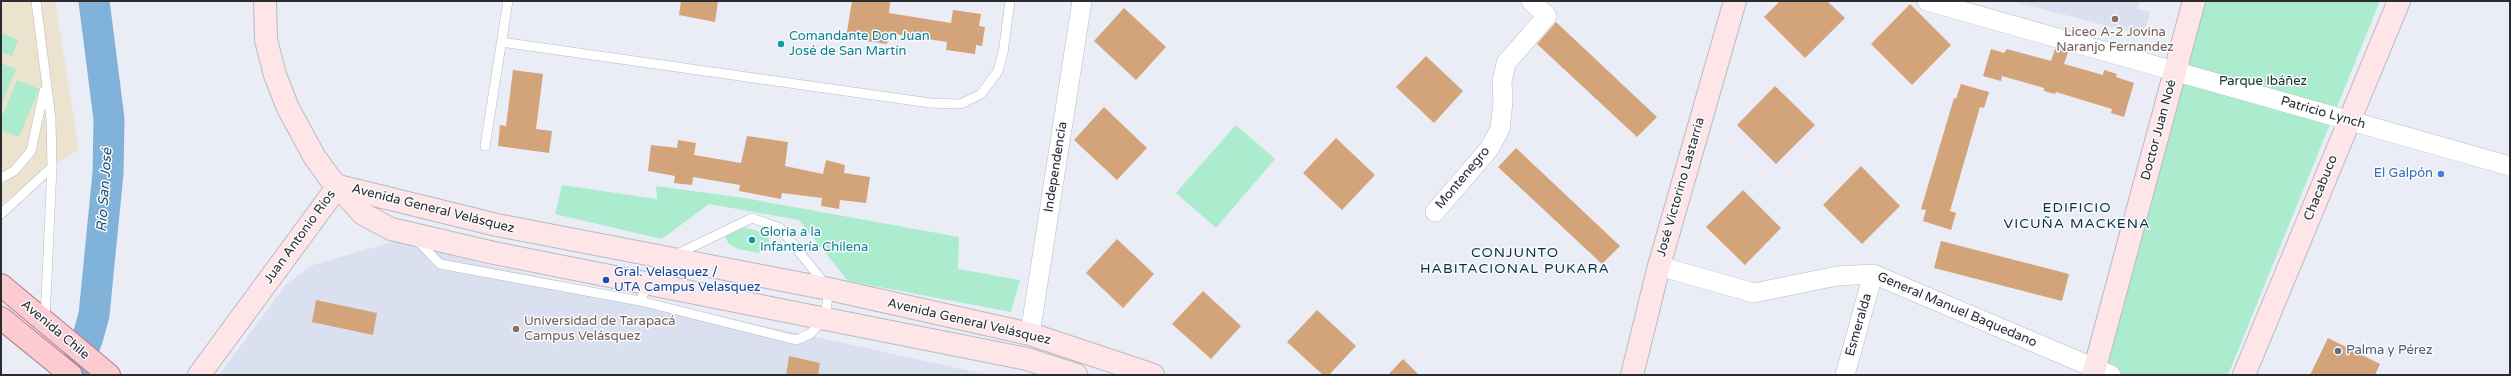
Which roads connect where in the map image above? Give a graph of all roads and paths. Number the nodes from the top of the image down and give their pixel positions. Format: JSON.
{"nodes":[{"id":1,"x":36,"y":1,"type":"edge"},
{"id":2,"x":265,"y":1,"type":"edge"},
{"id":3,"x":508,"y":1,"type":"edge"},
{"id":4,"x":1010,"y":1,"type":"edge"},
{"id":5,"x":1082,"y":1,"type":"edge"},
{"id":6,"x":1531,"y":1,"type":"edge"},
{"id":7,"x":1734,"y":1,"type":"edge"},
{"id":8,"x":1927,"y":1,"type":"edge"},
{"id":9,"x":2194,"y":1,"type":"edge"},
{"id":10,"x":2399,"y":1,"type":"edge"},
{"id":11,"x":502,"y":42,"type":"junction"},
{"id":12,"x":2175,"y":71,"type":"junction"},
{"id":13,"x":46,"y":82,"type":"junction"},
{"id":14,"x":2349,"y":120,"type":"junction"},
{"id":15,"x":485,"y":146,"type":"dead end"},
{"id":16,"x":2510,"y":166,"type":"edge"},
{"id":17,"x":52,"y":167,"type":"junction"},
{"id":18,"x":1,"y":178,"type":"edge"},
{"id":19,"x":338,"y":186,"type":"junction"},
{"id":20,"x":1435,"y":212,"type":"dead end"},
{"id":21,"x":1,"y":214,"type":"edge"},
{"id":22,"x":667,"y":259,"type":"junction"},
{"id":23,"x":1659,"y":266,"type":"junction"},
{"id":24,"x":1873,"y":274,"type":"junction"},
{"id":25,"x":1,"y":285,"type":"edge"},
{"id":26,"x":829,"y":289,"type":"junction"},
{"id":27,"x":644,"y":293,"type":"junction"},
{"id":28,"x":1,"y":318,"type":"edge"},
{"id":29,"x":825,"y":318,"type":"junction"},
{"id":30,"x":45,"y":324,"type":"junction"},
{"id":31,"x":1030,"y":334,"type":"junction"},
{"id":32,"x":2099,"y":373,"type":"edge"},
{"id":33,"x":71,"y":375,"type":"edge"},
{"id":34,"x":109,"y":375,"type":"edge"},
{"id":35,"x":198,"y":375,"type":"edge"},
{"id":36,"x":1076,"y":375,"type":"edge"},
{"id":37,"x":1153,"y":375,"type":"edge"},
{"id":38,"x":1632,"y":375,"type":"edge"},
{"id":39,"x":1845,"y":375,"type":"edge"},
{"id":40,"x":2244,"y":375,"type":"edge"}],
"edges":[{"from":1,"to":13,"type":"lane"},
{"from":2,"to":19,"type":"main road","name":"Juan Antonio Ríos"},
{"from":3,"to":11,"type":"lane"},
{"from":4,"to":11,"type":"lane"},
{"from":5,"to":31,"type":"street","name":"Independencia"},
{"from":6,"to":20,"type":"street","name":"Montenegro"},
{"from":7,"to":23,"type":"main road","name":"José Victorino Lastarria"},
{"from":8,"to":12,"type":"street","name":"Patricio Lynch"},
{"from":9,"to":12,"type":"main road","name":"Doctor Juan Noé"},
{"from":10,"to":14,"type":"main road","name":"Chacabuco"},
{"from":11,"to":15,"type":"lane"},
{"from":12,"to":14,"type":"street","name":"Patricio Lynch"},
{"from":12,"to":32,"type":"main road","name":"Doctor Juan Noé"},
{"from":13,"to":17,"type":"lane"},
{"from":13,"to":18,"type":"lane"},
{"from":14,"to":16,"type":"street","name":"Patricio Lynch"},
{"from":14,"to":40,"type":"main road","name":"Chacabuco"},
{"from":17,"to":21,"type":"lane"},
{"from":17,"to":30,"type":"lane"},
{"from":19,"to":22,"type":"main road","name":"Avenida General Velásquez"},
{"from":19,"to":27,"type":"main road","name":"Avenida General Velásquez"},
{"from":19,"to":35,"type":"main road","name":"Juan Antonio Ríos"},
{"from":22,"to":26,"type":"main road","name":"Avenida General Velásquez"},
{"from":22,"to":26,"type":"lane"},
{"from":22,"to":27,"type":"lane"},
{"from":23,"to":24,"type":"street","name":"General Manuel Baquedano"},
{"from":23,"to":38,"type":"main road","name":"José Victorino Lastarria"},
{"from":24,"to":32,"type":"street","name":"General Manuel Baquedano"},
{"from":24,"to":39,"type":"street","name":"Esmeralda"},
{"from":25,"to":30,"type":"main road","name":"Avenida Chile"},
{"from":26,"to":29,"type":"lane"},
{"from":26,"to":31,"type":"main road","name":"Avenida General Velásquez"},
{"from":27,"to":29,"type":"main road","name":"Avenida General Velásquez"},
{"from":28,"to":33,"type":"main road","name":"Avenida Chile"},
{"from":29,"to":36,"type":"main road","name":"Avenida General Velásquez"},
{"from":30,"to":34,"type":"main road","name":"Avenida Chile"},
{"from":31,"to":37,"type":"main road","name":"Avenida General Velásquez"}]}
